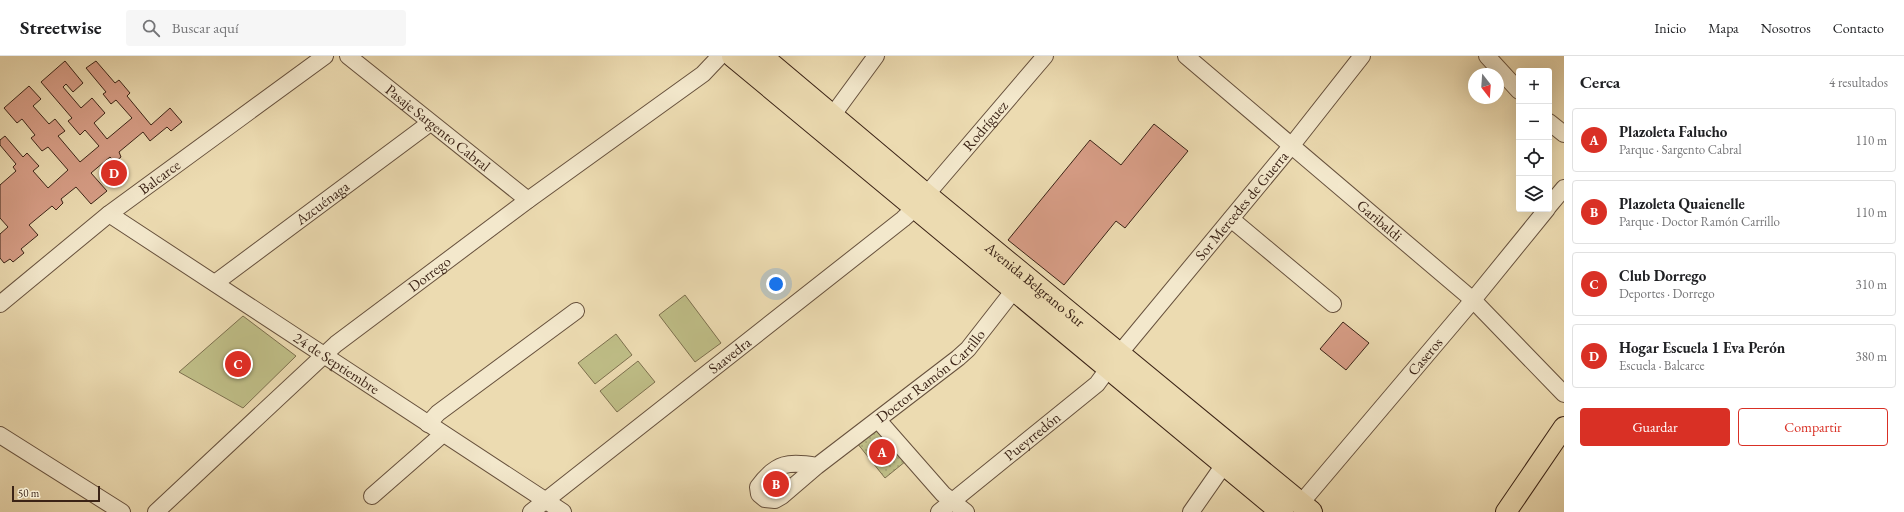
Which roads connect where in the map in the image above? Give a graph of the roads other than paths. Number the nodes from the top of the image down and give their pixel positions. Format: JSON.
{"nodes":[{"id":1,"x":325,"y":56,"type":"edge"},
{"id":2,"x":348,"y":56,"type":"edge"},
{"id":3,"x":720,"y":56,"type":"edge"},
{"id":4,"x":733,"y":56,"type":"edge"},
{"id":5,"x":761,"y":56,"type":"edge"},
{"id":6,"x":876,"y":56,"type":"edge"},
{"id":7,"x":1045,"y":56,"type":"edge"},
{"id":8,"x":1186,"y":56,"type":"edge"},
{"id":9,"x":1362,"y":56,"type":"edge"},
{"id":10,"x":1487,"y":56,"type":"edge"},
{"id":11,"x":1516,"y":88,"type":"edge"},
{"id":12,"x":832,"y":116,"type":"junction"},
{"id":13,"x":430,"y":124,"type":"junction"},
{"id":14,"x":1552,"y":124,"type":"edge"},
{"id":15,"x":1564,"y":134,"type":"edge"},
{"id":16,"x":1292,"y":145,"type":"junction"},
{"id":17,"x":1564,"y":188,"type":"edge"},
{"id":18,"x":528,"y":200,"type":"junction"},
{"id":19,"x":921,"y":201,"type":"junction"},
{"id":20,"x":1552,"y":202,"type":"edge"},
{"id":21,"x":1545,"y":212,"type":"edge"},
{"id":22,"x":109,"y":214,"type":"junction"},
{"id":23,"x":1231,"y":219,"type":"junction"},
{"id":24,"x":215,"y":283,"type":"junction"},
{"id":25,"x":1014,"y":290,"type":"junction"},
{"id":26,"x":1474,"y":300,"type":"junction"},
{"id":27,"x":0,"y":304,"type":"edge"},
{"id":28,"x":1333,"y":304,"type":"dead end"},
{"id":29,"x":576,"y":311,"type":"dead end"},
{"id":30,"x":323,"y":355,"type":"junction"},
{"id":31,"x":1114,"y":361,"type":"junction"},
{"id":32,"x":1564,"y":394,"type":"edge"},
{"id":33,"x":878,"y":420,"type":"junction"},
{"id":34,"x":428,"y":424,"type":"junction"},
{"id":35,"x":1564,"y":427,"type":"edge"},
{"id":36,"x":443,"y":434,"type":"junction"},
{"id":37,"x":0,"y":435,"type":"edge"},
{"id":38,"x":1230,"y":456,"type":"junction"},
{"id":39,"x":817,"y":466,"type":"dead end"},
{"id":40,"x":372,"y":496,"type":"dead end"},
{"id":41,"x":545,"y":500,"type":"junction"},
{"id":42,"x":952,"y":502,"type":"junction"},
{"id":43,"x":1298,"y":509,"type":"edge"},
{"id":44,"x":122,"y":512,"type":"edge"},
{"id":45,"x":156,"y":512,"type":"edge"},
{"id":46,"x":531,"y":512,"type":"edge"},
{"id":47,"x":563,"y":512,"type":"edge"},
{"id":48,"x":939,"y":512,"type":"edge"},
{"id":49,"x":966,"y":512,"type":"edge"},
{"id":50,"x":1191,"y":512,"type":"edge"},
{"id":51,"x":1506,"y":512,"type":"edge"}],
"edges":[{"from":1,"to":22,"type":"street","name":"Balcarce"},
{"from":2,"to":13,"type":"street","name":"Pasaje Sargento Cabral"},
{"from":3,"to":18,"type":"street","name":"Dorrego"},
{"from":4,"to":19,"type":"highway","name":"Avenida Belgrano Sur"},
{"from":5,"to":12,"type":"highway","name":"Avenida Belgrano Sur"},
{"from":6,"to":12,"type":"street"},
{"from":7,"to":19,"type":"street","name":"Rodríguez"},
{"from":8,"to":16,"type":"street","name":"Garibaldi"},
{"from":9,"to":16,"type":"street","name":"Sor Mercedes de Guerra"},
{"from":10,"to":11,"type":"street"},
{"from":12,"to":19,"type":"highway","name":"Avenida Belgrano Sur"},
{"from":13,"to":18,"type":"street","name":"Pasaje Sargento Cabral"},
{"from":13,"to":24,"type":"street","name":"Azcuénaga"},
{"from":14,"to":15,"type":"street"},
{"from":16,"to":23,"type":"street","name":"Sor Mercedes de Guerra"},
{"from":16,"to":26,"type":"street","name":"Garibaldi"},
{"from":17,"to":20,"type":"street"},
{"from":18,"to":30,"type":"street","name":"Dorrego"},
{"from":19,"to":25,"type":"highway","name":"Avenida Belgrano Sur"},
{"from":19,"to":31,"type":"highway","name":"Avenida Belgrano Sur"},
{"from":19,"to":41,"type":"street","name":"Saavedra"},
{"from":21,"to":26,"type":"street","name":"Caseros"},
{"from":22,"to":24,"type":"street","name":"24 de Septiembre"},
{"from":22,"to":27,"type":"street","name":"Balcarce"},
{"from":23,"to":28,"type":"street"},
{"from":23,"to":31,"type":"street","name":"Sor Mercedes de Guerra"},
{"from":24,"to":30,"type":"street","name":"24 de Septiembre"},
{"from":25,"to":31,"type":"highway","name":"Avenida Belgrano Sur"},
{"from":25,"to":33,"type":"street","name":"Doctor Ramón Carrillo"},
{"from":26,"to":32,"type":"street","name":"Garibaldi"},
{"from":26,"to":43,"type":"street","name":"Caseros"},
{"from":29,"to":34,"type":"street"},
{"from":30,"to":34,"type":"street","name":"24 de Septiembre"},
{"from":30,"to":45,"type":"street","name":"Dorrego"},
{"from":31,"to":38,"type":"highway","name":"Avenida Belgrano Sur"},
{"from":31,"to":42,"type":"street","name":"Pueyrredón"},
{"from":33,"to":39,"type":"street","name":"Doctor Ramón Carrillo"},
{"from":33,"to":42,"type":"street"},
{"from":34,"to":36,"type":"street","name":"24 de Septiembre"},
{"from":35,"to":51,"type":"main road"},
{"from":36,"to":40,"type":"street"},
{"from":36,"to":41,"type":"street","name":"24 de Septiembre"},
{"from":37,"to":44,"type":"street"},
{"from":38,"to":43,"type":"highway","name":"Avenida Belgrano Sur"},
{"from":38,"to":50,"type":"street"},
{"from":41,"to":46,"type":"street","name":"Saavedra"},
{"from":41,"to":47,"type":"street","name":"24 de Septiembre"},
{"from":42,"to":48,"type":"street","name":"Pueyrredón"},
{"from":42,"to":49,"type":"street"}]}
